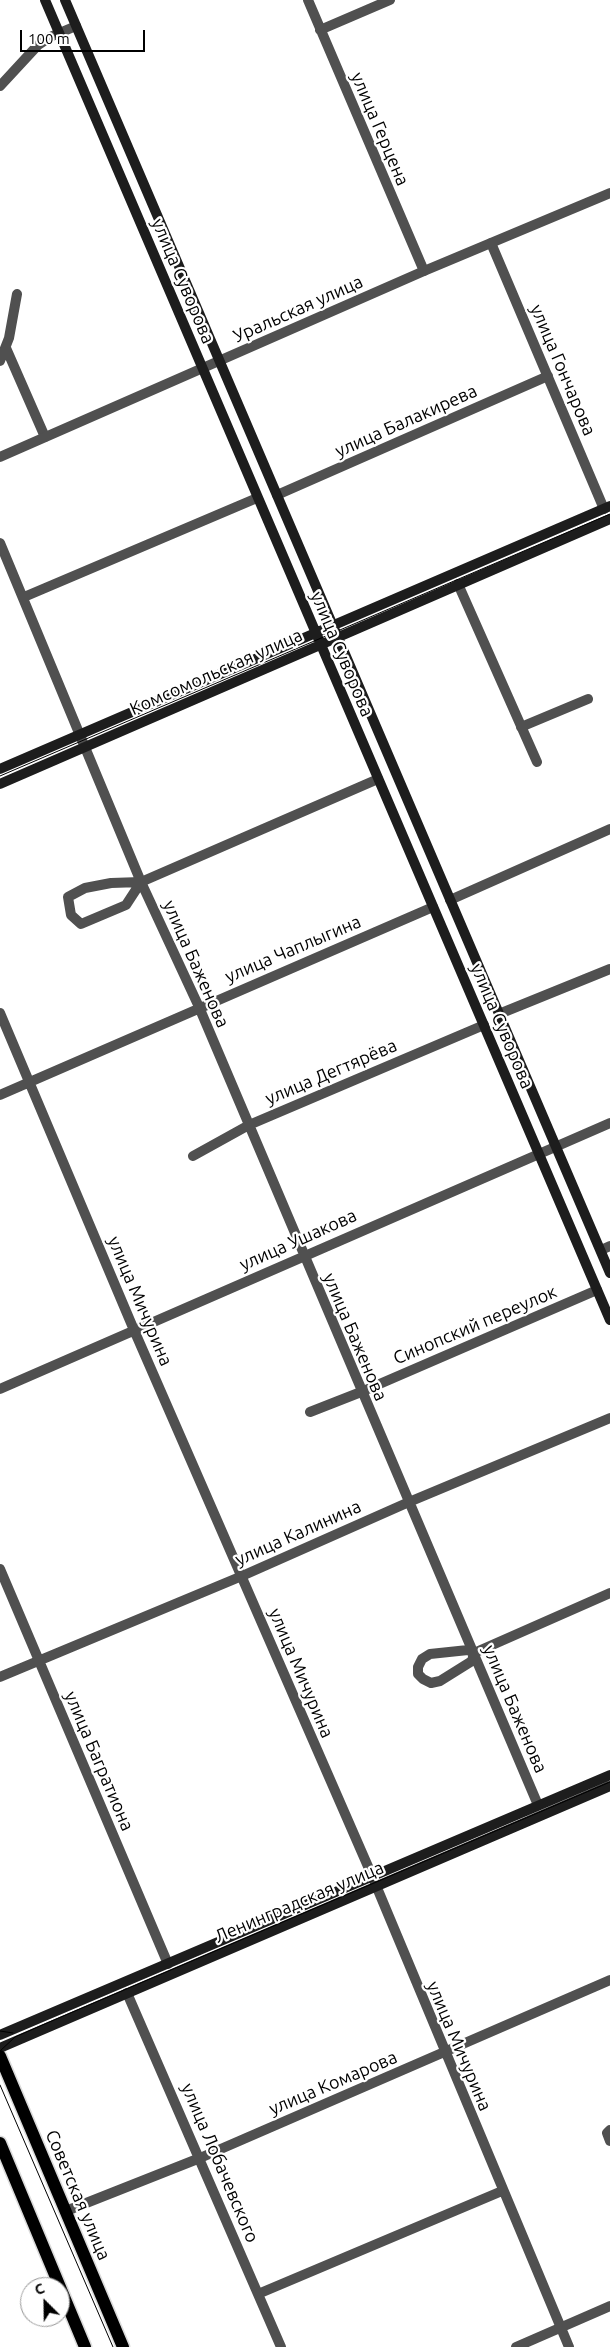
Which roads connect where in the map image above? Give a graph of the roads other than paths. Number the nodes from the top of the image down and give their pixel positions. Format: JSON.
{"nodes":[{"id":1,"x":45,"y":0,"type":"edge"},
{"id":2,"x":65,"y":0,"type":"edge"},
{"id":3,"x":308,"y":0,"type":"edge"},
{"id":4,"x":390,"y":0,"type":"edge"},
{"id":5,"x":76,"y":26,"type":"junction"},
{"id":6,"x":320,"y":30,"type":"junction"},
{"id":7,"x":59,"y":33,"type":"junction"},
{"id":8,"x":0,"y":86,"type":"edge"},
{"id":9,"x":610,"y":193,"type":"edge"},
{"id":10,"x":491,"y":243,"type":"junction"},
{"id":11,"x":424,"y":271,"type":"junction"},
{"id":12,"x":17,"y":294,"type":"dead end"},
{"id":13,"x":6,"y":348,"type":"junction"},
{"id":14,"x":0,"y":361,"type":"edge"},
{"id":15,"x":220,"y":361,"type":"junction"},
{"id":16,"x":203,"y":369,"type":"junction"},
{"id":17,"x":548,"y":376,"type":"junction"},
{"id":18,"x":45,"y":437,"type":"junction"},
{"id":19,"x":0,"y":456,"type":"edge"},
{"id":20,"x":277,"y":496,"type":"junction"},
{"id":21,"x":257,"y":498,"type":"junction"},
{"id":22,"x":607,"y":508,"type":"edge"},
{"id":23,"x":609,"y":520,"type":"edge"},
{"id":24,"x":0,"y":543,"type":"edge"},
{"id":25,"x":458,"y":584,"type":"junction"},
{"id":26,"x":24,"y":597,"type":"junction"},
{"id":27,"x":333,"y":625,"type":"junction"},
{"id":28,"x":316,"y":632,"type":"junction"},
{"id":29,"x":337,"y":636,"type":"junction"},
{"id":30,"x":321,"y":644,"type":"junction"},
{"id":31,"x":588,"y":699,"type":"dead end"},
{"id":32,"x":521,"y":727,"type":"junction"},
{"id":33,"x":80,"y":734,"type":"junction"},
{"id":34,"x":85,"y":747,"type":"junction"},
{"id":35,"x":537,"y":762,"type":"dead end"},
{"id":36,"x":0,"y":769,"type":"edge"},
{"id":37,"x":378,"y":779,"type":"junction"},
{"id":38,"x":0,"y":784,"type":"edge"},
{"id":39,"x":610,"y":829,"type":"edge"},
{"id":40,"x":141,"y":882,"type":"junction"},
{"id":41,"x":450,"y":900,"type":"junction"},
{"id":42,"x":434,"y":907,"type":"junction"},
{"id":43,"x":610,"y":969,"type":"edge"},
{"id":44,"x":198,"y":1007,"type":"junction"},
{"id":45,"x":0,"y":1013,"type":"edge"},
{"id":46,"x":499,"y":1014,"type":"junction"},
{"id":47,"x":484,"y":1024,"type":"junction"},
{"id":48,"x":28,"y":1081,"type":"junction"},
{"id":49,"x":0,"y":1095,"type":"edge"},
{"id":50,"x":610,"y":1123,"type":"edge"},
{"id":51,"x":249,"y":1125,"type":"junction"},
{"id":52,"x":555,"y":1146,"type":"junction"},
{"id":53,"x":539,"y":1153,"type":"junction"},
{"id":54,"x":193,"y":1156,"type":"dead end"},
{"id":55,"x":605,"y":1248,"type":"edge"},
{"id":56,"x":303,"y":1256,"type":"junction"},
{"id":57,"x":610,"y":1273,"type":"edge"},
{"id":58,"x":597,"y":1290,"type":"junction"},
{"id":59,"x":610,"y":1320,"type":"edge"},
{"id":60,"x":134,"y":1330,"type":"junction"},
{"id":61,"x":0,"y":1389,"type":"edge"},
{"id":62,"x":361,"y":1392,"type":"junction"},
{"id":63,"x":310,"y":1412,"type":"dead end"},
{"id":64,"x":610,"y":1418,"type":"edge"},
{"id":65,"x":409,"y":1502,"type":"junction"},
{"id":66,"x":0,"y":1569,"type":"edge"},
{"id":67,"x":242,"y":1576,"type":"junction"},
{"id":68,"x":610,"y":1593,"type":"edge"},
{"id":69,"x":474,"y":1653,"type":"junction"},
{"id":70,"x":39,"y":1661,"type":"junction"},
{"id":71,"x":0,"y":1677,"type":"edge"},
{"id":72,"x":610,"y":1775,"type":"edge"},
{"id":73,"x":610,"y":1786,"type":"edge"},
{"id":74,"x":538,"y":1805,"type":"junction"},
{"id":75,"x":372,"y":1876,"type":"junction"},
{"id":76,"x":376,"y":1887,"type":"junction"},
{"id":77,"x":168,"y":1964,"type":"junction"},
{"id":78,"x":610,"y":1980,"type":"edge"},
{"id":79,"x":127,"y":1993,"type":"junction"},
{"id":80,"x":0,"y":2036,"type":"edge"},
{"id":81,"x":0,"y":2048,"type":"edge"},
{"id":82,"x":445,"y":2052,"type":"junction"},
{"id":83,"x":0,"y":2056,"type":"edge"},
{"id":84,"x":610,"y":2130,"type":"edge"},
{"id":85,"x":610,"y":2141,"type":"edge"},
{"id":86,"x":0,"y":2143,"type":"edge"},
{"id":87,"x":200,"y":2158,"type":"junction"},
{"id":88,"x":502,"y":2190,"type":"junction"},
{"id":89,"x":66,"y":2211,"type":"junction"},
{"id":90,"x":258,"y":2294,"type":"junction"},
{"id":91,"x":610,"y":2306,"type":"edge"},
{"id":92,"x":562,"y":2328,"type":"junction"},
{"id":93,"x":85,"y":2347,"type":"edge"},
{"id":94,"x":124,"y":2347,"type":"edge"},
{"id":95,"x":281,"y":2347,"type":"edge"},
{"id":96,"x":516,"y":2347,"type":"edge"},
{"id":97,"x":569,"y":2347,"type":"edge"}],
"edges":[{"from":1,"to":7,"type":"main road","name":"улица Суворова"},
{"from":2,"to":5,"type":"main road","name":"улица Суворова"},
{"from":3,"to":6,"type":"street","name":"улица Герцена"},
{"from":4,"to":6,"type":"street"},
{"from":5,"to":7,"type":"street"},
{"from":5,"to":15,"type":"main road","name":"улица Суворова"},
{"from":6,"to":11,"type":"street","name":"улица Герцена"},
{"from":7,"to":8,"type":"street"},
{"from":7,"to":16,"type":"main road","name":"улица Суворова"},
{"from":9,"to":10,"type":"street","name":"Уральская улица"},
{"from":10,"to":11,"type":"street","name":"Уральская улица"},
{"from":10,"to":17,"type":"street","name":"улица Гончарова"},
{"from":11,"to":15,"type":"street","name":"Уральская улица"},
{"from":12,"to":13,"type":"street"},
{"from":13,"to":14,"type":"street"},
{"from":13,"to":18,"type":"street"},
{"from":15,"to":16,"type":"street","name":"Уральская улица"},
{"from":15,"to":20,"type":"main road","name":"улица Суворова"},
{"from":16,"to":18,"type":"street","name":"Уральская улица"},
{"from":16,"to":21,"type":"main road","name":"улица Суворова"},
{"from":17,"to":20,"type":"street","name":"улица Балакирева"},
{"from":17,"to":22,"type":"street","name":"улица Гончарова"},
{"from":18,"to":19,"type":"street","name":"Уральская улица"},
{"from":20,"to":27,"type":"main road","name":"улица Суворова"},
{"from":21,"to":26,"type":"street"},
{"from":21,"to":28,"type":"main road","name":"улица Суворова"},
{"from":22,"to":27,"type":"main road","name":"Комсомольская улица"},
{"from":23,"to":25,"type":"main road","name":"Комсомольская улица"},
{"from":24,"to":26,"type":"street","name":"улица Баженова"},
{"from":25,"to":29,"type":"main road","name":"Комсомольская улица"},
{"from":25,"to":32,"type":"street"},
{"from":26,"to":33,"type":"street","name":"улица Баженова"},
{"from":27,"to":28,"type":"main road","name":"Комсомольская улица"},
{"from":27,"to":29,"type":"main road","name":"улица Суворова"},
{"from":28,"to":30,"type":"main road","name":"улица Суворова"},
{"from":28,"to":33,"type":"main road","name":"Комсомольская улица"},
{"from":29,"to":30,"type":"main road","name":"Комсомольская улица"},
{"from":29,"to":41,"type":"main road","name":"улица Суворова"},
{"from":30,"to":34,"type":"main road","name":"Комсомольская улица"},
{"from":30,"to":37,"type":"main road","name":"улица Суворова"},
{"from":31,"to":32,"type":"street"},
{"from":32,"to":35,"type":"street"},
{"from":33,"to":34,"type":"street","name":"улица Баженова"},
{"from":33,"to":36,"type":"main road","name":"Комсомольская улица"},
{"from":34,"to":38,"type":"main road","name":"Комсомольская улица"},
{"from":34,"to":40,"type":"street","name":"улица Баженова"},
{"from":37,"to":40,"type":"street"},
{"from":37,"to":42,"type":"main road","name":"улица Суворова"},
{"from":39,"to":41,"type":"street"},
{"from":40,"to":40,"type":"street"},
{"from":40,"to":44,"type":"street","name":"улица Баженова"},
{"from":41,"to":46,"type":"main road","name":"улица Суворова"},
{"from":42,"to":44,"type":"street","name":"улица Чаплыгина"},
{"from":42,"to":47,"type":"main road","name":"улица Суворова"},
{"from":43,"to":46,"type":"street"},
{"from":44,"to":48,"type":"street","name":"улица Чаплыгина"},
{"from":44,"to":51,"type":"street","name":"улица Баженова"},
{"from":45,"to":48,"type":"street","name":"улица Мичурина"},
{"from":46,"to":52,"type":"main road","name":"улица Суворова"},
{"from":47,"to":51,"type":"street","name":"улица Дегтярёва"},
{"from":47,"to":53,"type":"main road","name":"улица Суворова"},
{"from":48,"to":49,"type":"street","name":"улица Чаплыгина"},
{"from":48,"to":60,"type":"street","name":"улица Мичурина"},
{"from":50,"to":52,"type":"street","name":"улица Ушакова"},
{"from":51,"to":54,"type":"street","name":"улица Дегтярёва"},
{"from":51,"to":56,"type":"street","name":"улица Баженова"},
{"from":52,"to":53,"type":"street","name":"улица Ушакова"},
{"from":52,"to":55,"type":"main road","name":"улица Суворова"},
{"from":53,"to":56,"type":"street","name":"улица Ушакова"},
{"from":53,"to":58,"type":"main road","name":"улица Суворова"},
{"from":55,"to":57,"type":"main road","name":"улица Суворова"},
{"from":56,"to":60,"type":"street","name":"улица Ушакова"},
{"from":56,"to":62,"type":"street","name":"улица Баженова"},
{"from":58,"to":59,"type":"main road","name":"улица Суворова"},
{"from":58,"to":62,"type":"street","name":"Синопский переулок"},
{"from":60,"to":61,"type":"street","name":"улица Ушакова"},
{"from":60,"to":67,"type":"street","name":"улица Мичурина"},
{"from":62,"to":63,"type":"street","name":"Синопский переулок"},
{"from":62,"to":65,"type":"street","name":"улица Баженова"},
{"from":64,"to":65,"type":"street","name":"улица Калинина"},
{"from":65,"to":67,"type":"street","name":"улица Калинина"},
{"from":65,"to":69,"type":"street","name":"улица Баженова"},
{"from":66,"to":70,"type":"street","name":"улица Багратиона"},
{"from":67,"to":70,"type":"street","name":"улица Калинина"},
{"from":67,"to":75,"type":"street","name":"улица Мичурина"},
{"from":68,"to":69,"type":"street"},
{"from":69,"to":69,"type":"street"},
{"from":69,"to":74,"type":"street","name":"улица Баженова"},
{"from":70,"to":71,"type":"street","name":"улица Калинина"},
{"from":70,"to":77,"type":"street","name":"улица Багратиона"},
{"from":72,"to":74,"type":"main road","name":"Ленинградская улица"},
{"from":73,"to":76,"type":"main road","name":"Ленинградская улица"},
{"from":74,"to":75,"type":"main road","name":"Ленинградская улица"},
{"from":75,"to":76,"type":"street","name":"улица Мичурина"},
{"from":75,"to":77,"type":"main road","name":"Ленинградская улица"},
{"from":76,"to":79,"type":"main road","name":"Ленинградская улица"},
{"from":76,"to":82,"type":"street","name":"улица Мичурина"},
{"from":77,"to":80,"type":"main road","name":"Ленинградская улица"},
{"from":78,"to":82,"type":"street","name":"улица Комарова"},
{"from":79,"to":81,"type":"main road","name":"Ленинградская улица"},
{"from":79,"to":87,"type":"street","name":"улица Лобачевского"},
{"from":82,"to":87,"type":"street","name":"улица Комарова"},
{"from":82,"to":88,"type":"street","name":"улица Мичурина"},
{"from":83,"to":89,"type":"main road","name":"Советская улица"},
{"from":84,"to":85,"type":"street"},
{"from":86,"to":93,"type":"main road"},
{"from":87,"to":89,"type":"street","name":"улица Комарова"},
{"from":87,"to":90,"type":"street","name":"улица Лобачевского"},
{"from":88,"to":90,"type":"street"},
{"from":88,"to":92,"type":"street","name":"улица Мичурина"},
{"from":89,"to":94,"type":"main road","name":"Советская улица"},
{"from":90,"to":95,"type":"street","name":"улица Лобачевского"},
{"from":91,"to":92,"type":"street"},
{"from":92,"to":96,"type":"street"},
{"from":92,"to":97,"type":"street","name":"улица Мичурина"}]}
